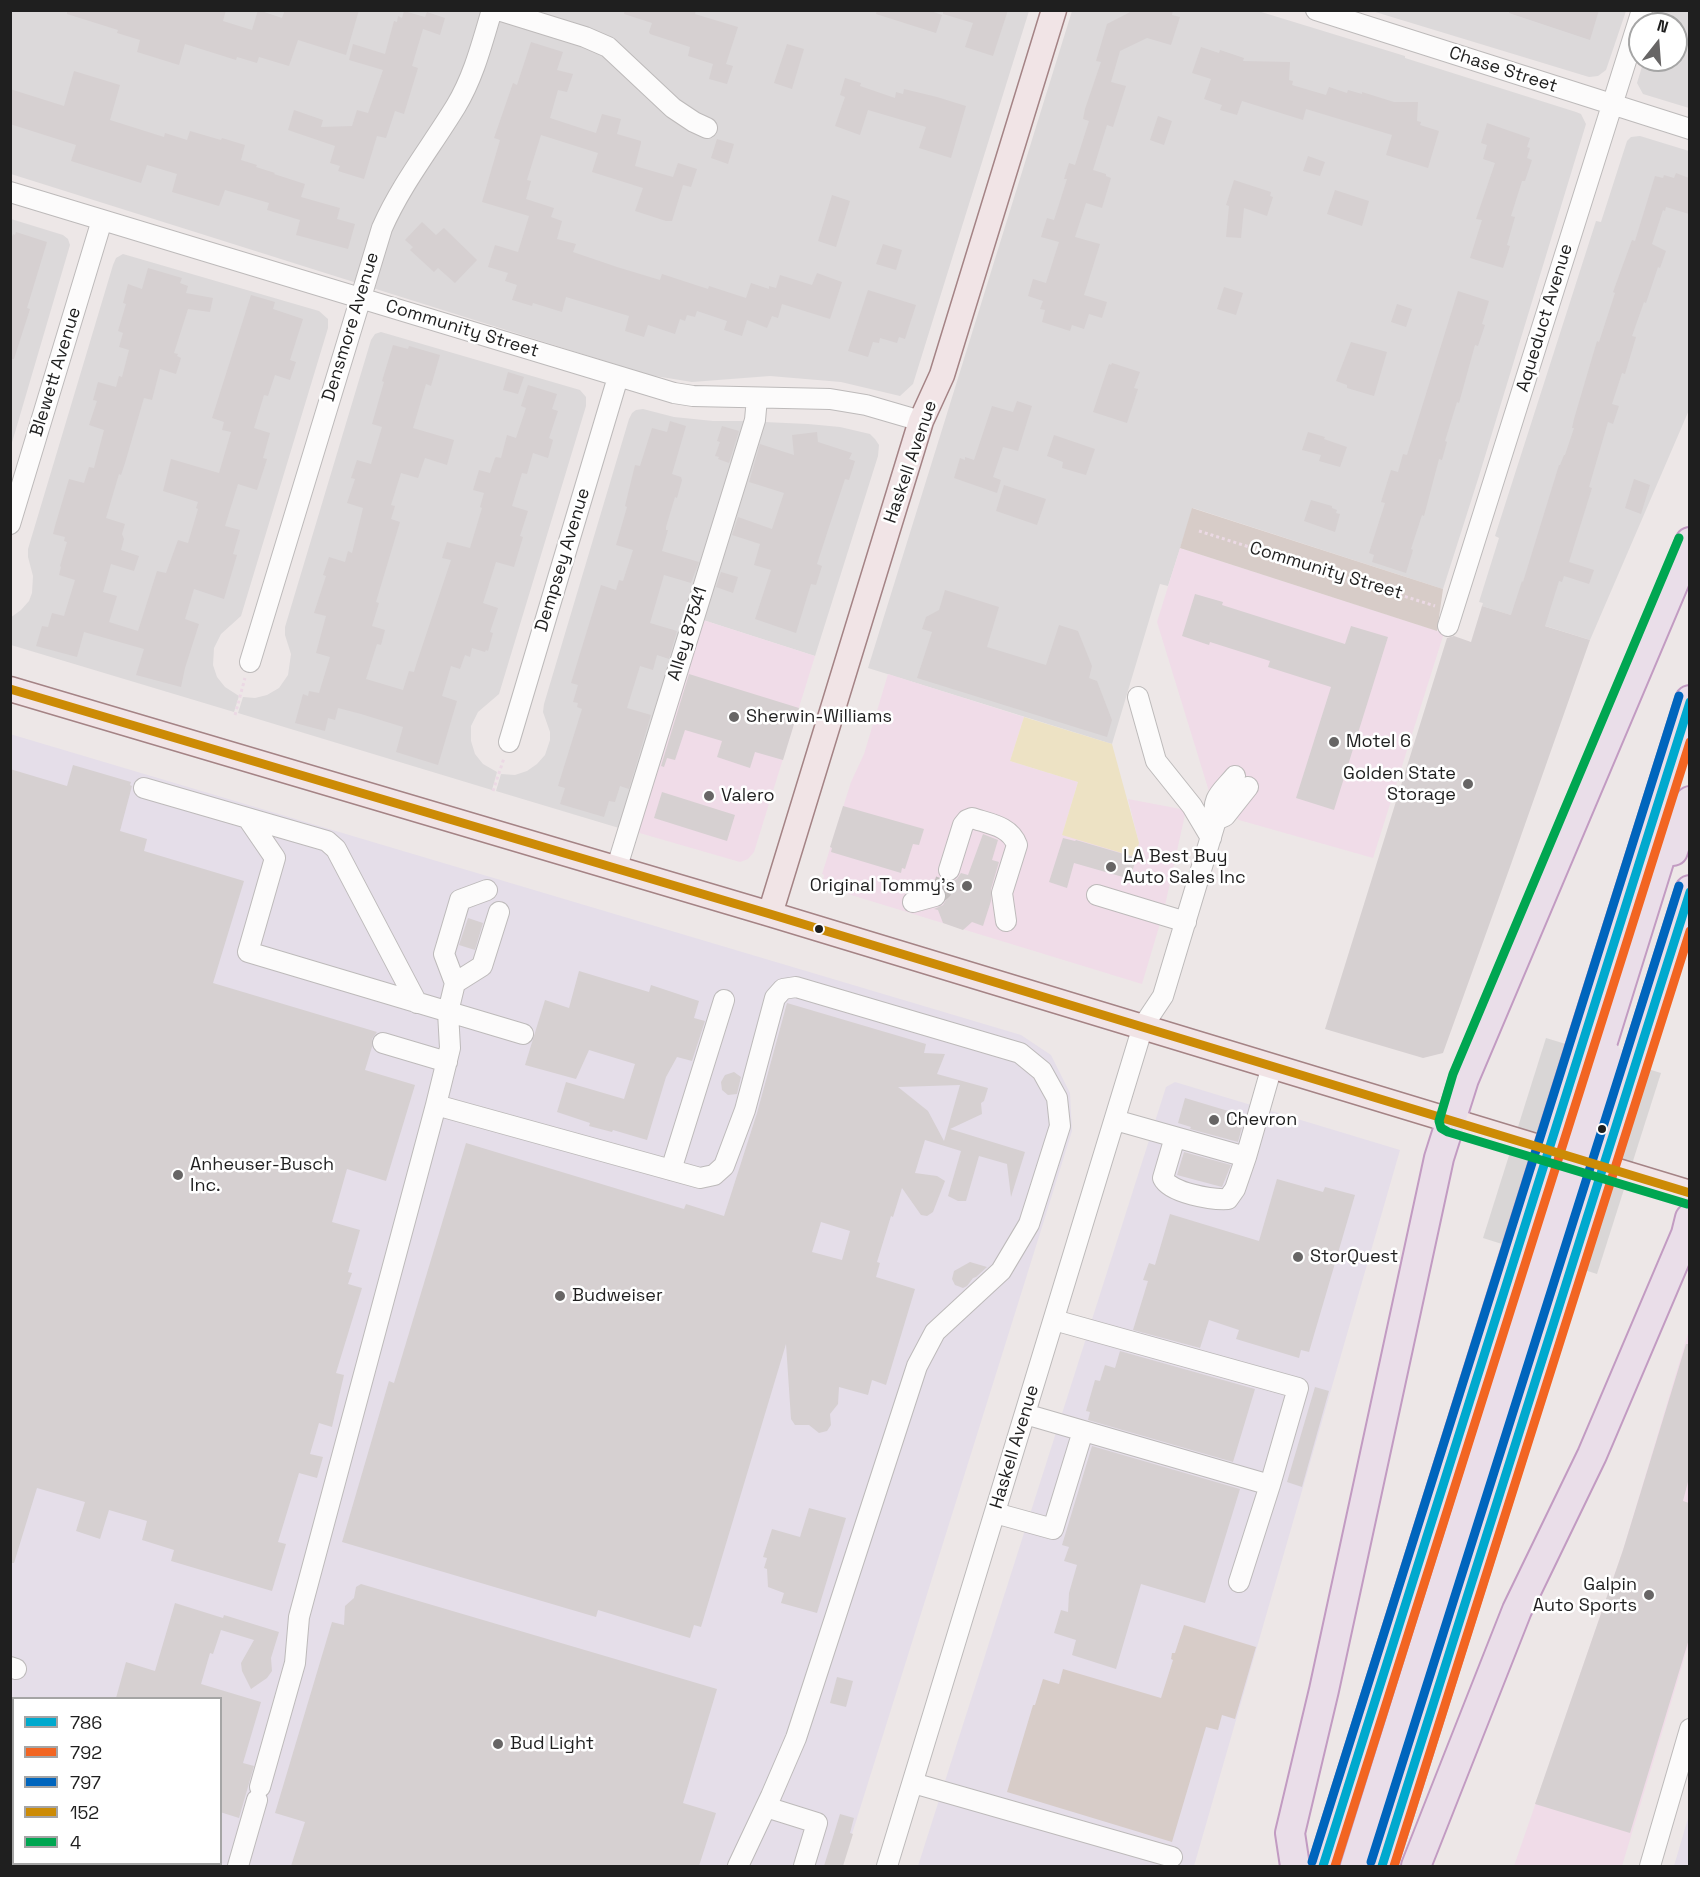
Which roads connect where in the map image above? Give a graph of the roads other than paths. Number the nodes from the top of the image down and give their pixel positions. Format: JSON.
{"nodes":[{"id":1,"x":492,"y":10,"type":"edge"},
{"id":2,"x":498,"y":10,"type":"edge"},
{"id":3,"x":1054,"y":10,"type":"edge"},
{"id":4,"x":1316,"y":10,"type":"edge"},
{"id":5,"x":1642,"y":10,"type":"edge"},
{"id":6,"x":1612,"y":105,"type":"junction"},
{"id":7,"x":707,"y":128,"type":"dead end"},
{"id":8,"x":1689,"y":129,"type":"edge"},
{"id":9,"x":10,"y":192,"type":"edge"},
{"id":10,"x":102,"y":220,"type":"junction"},
{"id":11,"x":360,"y":297,"type":"junction"},
{"id":12,"x":618,"y":377,"type":"junction"},
{"id":13,"x":757,"y":398,"type":"junction"},
{"id":14,"x":921,"y":421,"type":"junction"},
{"id":15,"x":10,"y":524,"type":"edge"},
{"id":16,"x":1689,"y":542,"type":"edge"},
{"id":17,"x":1451,"y":619,"type":"road end"},
{"id":18,"x":249,"y":662,"type":"road end"},
{"id":19,"x":10,"y":689,"type":"edge"},
{"id":20,"x":1138,"y":697,"type":"dead end"},
{"id":21,"x":1689,"y":700,"type":"edge"},
{"id":22,"x":508,"y":742,"type":"road end"},
{"id":23,"x":1689,"y":764,"type":"edge"},
{"id":24,"x":1242,"y":782,"type":"dead end"},
{"id":25,"x":144,"y":788,"type":"dead end"},
{"id":26,"x":1689,"y":801,"type":"edge"},
{"id":27,"x":249,"y":819,"type":"junction"},
{"id":28,"x":1214,"y":829,"type":"junction"},
{"id":29,"x":616,"y":870,"type":"junction"},
{"id":30,"x":949,"y":870,"type":"tunnel mouth"},
{"id":31,"x":488,"y":890,"type":"dead end"},
{"id":32,"x":1689,"y":890,"type":"edge"},
{"id":33,"x":1097,"y":895,"type":"dead end"},
{"id":34,"x":935,"y":896,"type":"dead end"},
{"id":35,"x":913,"y":902,"type":"dead end"},
{"id":36,"x":499,"y":912,"type":"dead end"},
{"id":37,"x":770,"y":914,"type":"junction"},
{"id":38,"x":1006,"y":921,"type":"dead end"},
{"id":39,"x":1186,"y":922,"type":"junction"},
{"id":40,"x":455,"y":983,"type":"junction"},
{"id":41,"x":724,"y":1000,"type":"dead end"},
{"id":42,"x":417,"y":1003,"type":"junction"},
{"id":43,"x":448,"y":1012,"type":"junction"},
{"id":44,"x":1143,"y":1026,"type":"junction"},
{"id":45,"x":524,"y":1034,"type":"dead end"},
{"id":46,"x":383,"y":1043,"type":"dead end"},
{"id":47,"x":1596,"y":1052,"type":"junction"},
{"id":48,"x":447,"y":1062,"type":"junction"},
{"id":49,"x":1272,"y":1066,"type":"junction"},
{"id":50,"x":436,"y":1105,"type":"junction"},
{"id":51,"x":1115,"y":1120,"type":"junction"},
{"id":52,"x":1451,"y":1121,"type":"junction"},
{"id":53,"x":1175,"y":1137,"type":"junction"},
{"id":54,"x":1246,"y":1157,"type":"junction"},
{"id":55,"x":671,"y":1170,"type":"junction"},
{"id":56,"x":1689,"y":1193,"type":"edge"},
{"id":57,"x":1689,"y":1218,"type":"edge"},
{"id":58,"x":1542,"y":1257,"type":"junction"},
{"id":59,"x":1054,"y":1320,"type":"junction"},
{"id":60,"x":1025,"y":1414,"type":"junction"},
{"id":61,"x":1083,"y":1431,"type":"junction"},
{"id":62,"x":1270,"y":1485,"type":"junction"},
{"id":63,"x":995,"y":1513,"type":"junction"},
{"id":64,"x":1239,"y":1582,"type":"dead end"},
{"id":65,"x":1689,"y":1732,"type":"edge"},
{"id":66,"x":913,"y":1783,"type":"junction"},
{"id":67,"x":766,"y":1807,"type":"junction"},
{"id":68,"x":1172,"y":1857,"type":"dead end"},
{"id":69,"x":237,"y":1866,"type":"edge"},
{"id":70,"x":738,"y":1866,"type":"edge"},
{"id":71,"x":804,"y":1866,"type":"edge"},
{"id":72,"x":887,"y":1866,"type":"edge"},
{"id":73,"x":1295,"y":1866,"type":"edge"},
{"id":74,"x":1323,"y":1866,"type":"edge"},
{"id":75,"x":1343,"y":1866,"type":"edge"},
{"id":76,"x":1355,"y":1866,"type":"edge"},
{"id":77,"x":1382,"y":1866,"type":"edge"},
{"id":78,"x":1416,"y":1866,"type":"edge"},
{"id":79,"x":1650,"y":1866,"type":"edge"}],
"edges":[{"from":1,"to":11,"type":"street","name":"Densmore Avenue"},
{"from":2,"to":7,"type":"street"},
{"from":3,"to":14,"type":"main road","name":"Haskell Avenue"},
{"from":4,"to":6,"type":"street","name":"Chase Street"},
{"from":5,"to":6,"type":"street","name":"Aqueduct Avenue"},
{"from":6,"to":8,"type":"street","name":"Chase Street"},
{"from":6,"to":17,"type":"street","name":"Aqueduct Avenue"},
{"from":9,"to":10,"type":"street","name":"Community Street"},
{"from":10,"to":11,"type":"street","name":"Community Street"},
{"from":10,"to":15,"type":"street","name":"Blewett Avenue"},
{"from":11,"to":12,"type":"street","name":"Community Street"},
{"from":11,"to":18,"type":"street","name":"Densmore Avenue"},
{"from":12,"to":13,"type":"street","name":"Community Street"},
{"from":12,"to":22,"type":"street","name":"Dempsey Avenue"},
{"from":13,"to":14,"type":"street","name":"Community Street"},
{"from":13,"to":29,"type":"street","name":"Alley 87541"},
{"from":14,"to":37,"type":"main road","name":"Haskell Avenue"},
{"from":16,"to":52,"type":"highway"},
{"from":19,"to":29,"type":"main road"},
{"from":20,"to":28,"type":"street"},
{"from":21,"to":47,"type":"highway"},
{"from":23,"to":47,"type":"highway"},
{"from":24,"to":28,"type":"street","name":"Haskell Avenue"},
{"from":25,"to":27,"type":"street"},
{"from":26,"to":47,"type":"highway"},
{"from":27,"to":42,"type":"street"},
{"from":27,"to":42,"type":"street"},
{"from":28,"to":39,"type":"street","name":"Haskell Avenue"},
{"from":29,"to":37,"type":"main road"},
{"from":30,"to":38,"type":"street"},
{"from":31,"to":40,"type":"street"},
{"from":32,"to":58,"type":"highway","bridge":true},
{"from":33,"to":39,"type":"street"},
{"from":34,"to":35,"type":"street"},
{"from":36,"to":40,"type":"street"},
{"from":37,"to":44,"type":"main road"},
{"from":39,"to":44,"type":"street","name":"Haskell Avenue"},
{"from":40,"to":43,"type":"street"},
{"from":41,"to":55,"type":"street"},
{"from":42,"to":43,"type":"street"},
{"from":43,"to":45,"type":"street"},
{"from":43,"to":48,"type":"street"},
{"from":44,"to":49,"type":"main road"},
{"from":44,"to":51,"type":"street","name":"Haskell Avenue"},
{"from":46,"to":48,"type":"street"},
{"from":47,"to":58,"type":"highway","bridge":true},
{"from":48,"to":50,"type":"street"},
{"from":49,"to":52,"type":"main road"},
{"from":49,"to":54,"type":"street"},
{"from":50,"to":55,"type":"street"},
{"from":50,"to":69,"type":"street"},
{"from":51,"to":53,"type":"street"},
{"from":51,"to":59,"type":"street","name":"Haskell Avenue"},
{"from":52,"to":56,"type":"main road"},
{"from":52,"to":73,"type":"highway"},
{"from":53,"to":54,"type":"street"},
{"from":53,"to":54,"type":"street"},
{"from":55,"to":67,"type":"street"},
{"from":57,"to":78,"type":"highway"},
{"from":58,"to":74,"type":"highway"},
{"from":58,"to":75,"type":"highway"},
{"from":58,"to":76,"type":"highway"},
{"from":58,"to":77,"type":"highway"},
{"from":59,"to":60,"type":"street","name":"Haskell Avenue"},
{"from":59,"to":62,"type":"street"},
{"from":60,"to":61,"type":"street"},
{"from":60,"to":63,"type":"street","name":"Haskell Avenue"},
{"from":61,"to":62,"type":"street"},
{"from":61,"to":63,"type":"street"},
{"from":62,"to":64,"type":"street"},
{"from":63,"to":66,"type":"street","name":"Haskell Avenue"},
{"from":65,"to":79,"type":"street"},
{"from":66,"to":68,"type":"street"},
{"from":66,"to":72,"type":"street","name":"Haskell Avenue"},
{"from":67,"to":70,"type":"street"},
{"from":67,"to":71,"type":"street"}]}
